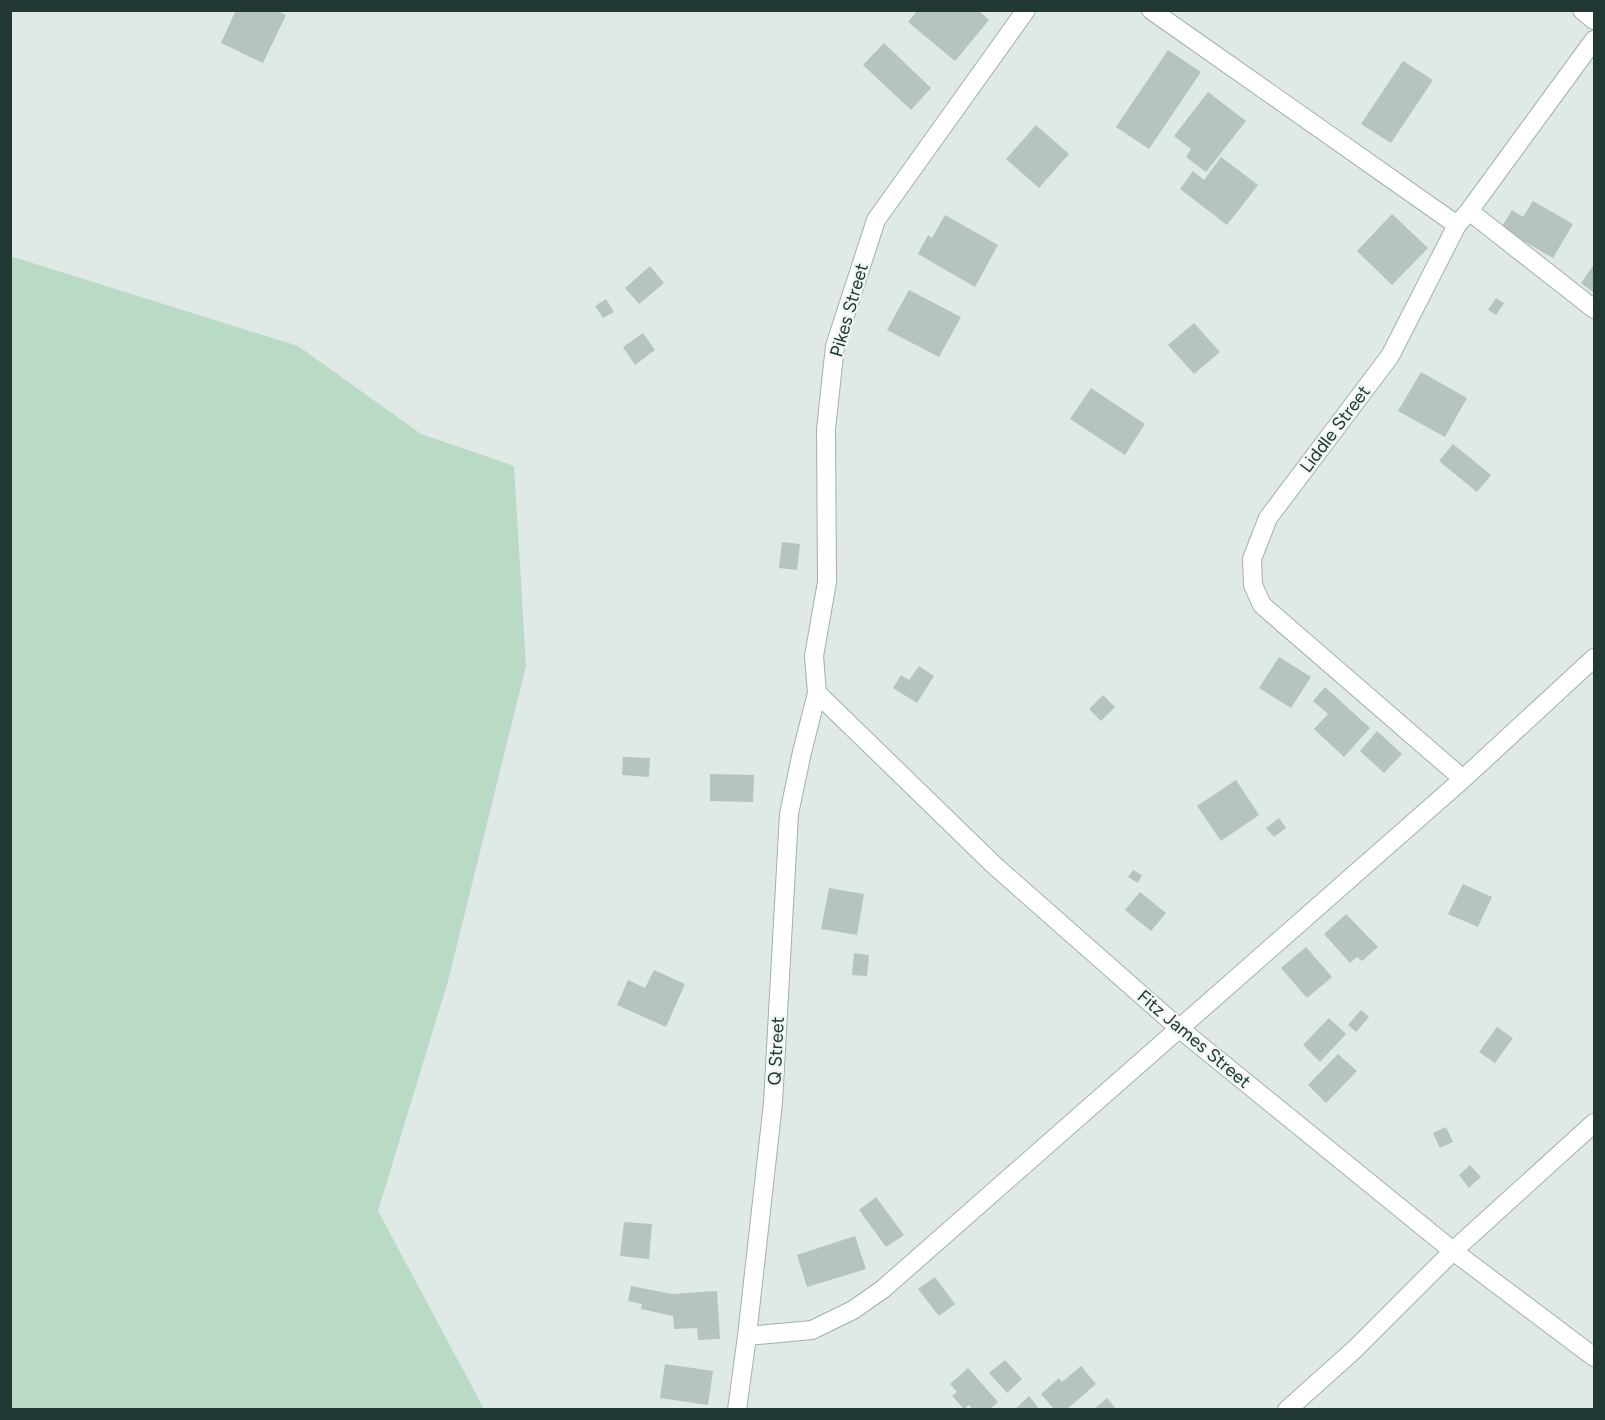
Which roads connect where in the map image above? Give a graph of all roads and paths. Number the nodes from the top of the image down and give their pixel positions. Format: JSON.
{"nodes":[{"id":1,"x":1026,"y":10,"type":"edge"},
{"id":2,"x":1152,"y":10,"type":"edge"},
{"id":3,"x":1582,"y":10,"type":"edge"},
{"id":4,"x":1594,"y":20,"type":"edge"},
{"id":5,"x":1594,"y":40,"type":"edge"},
{"id":6,"x":1469,"y":211,"type":"junction"},
{"id":7,"x":1457,"y":225,"type":"junction"},
{"id":8,"x":1594,"y":309,"type":"edge"},
{"id":9,"x":1594,"y":658,"type":"edge"},
{"id":10,"x":818,"y":693,"type":"junction"},
{"id":11,"x":1463,"y":778,"type":"junction"},
{"id":12,"x":1180,"y":1029,"type":"junction"},
{"id":13,"x":1594,"y":1123,"type":"edge"},
{"id":14,"x":1453,"y":1251,"type":"junction"},
{"id":15,"x":747,"y":1336,"type":"junction"},
{"id":16,"x":1594,"y":1357,"type":"edge"},
{"id":17,"x":737,"y":1410,"type":"edge"},
{"id":18,"x":1287,"y":1410,"type":"edge"}],
"edges":[{"from":1,"to":10,"type":"street","name":"Pikes Street"},
{"from":2,"to":7,"type":"street"},
{"from":3,"to":4,"type":"street"},
{"from":5,"to":6,"type":"street","name":"Liddle Street"},
{"from":6,"to":7,"type":"street","name":"Liddle Street"},
{"from":6,"to":8,"type":"street"},
{"from":7,"to":11,"type":"street","name":"Liddle Street"},
{"from":9,"to":11,"type":"street"},
{"from":10,"to":12,"type":"street","name":"Fitz James Street"},
{"from":10,"to":15,"type":"street","name":"Q Street"},
{"from":11,"to":12,"type":"street"},
{"from":12,"to":14,"type":"street","name":"Fitz James Street"},
{"from":12,"to":15,"type":"street"},
{"from":13,"to":14,"type":"street"},
{"from":14,"to":16,"type":"street","name":"Fitz James Street"},
{"from":14,"to":18,"type":"street"},
{"from":15,"to":17,"type":"street","name":"Q Street"}]}
